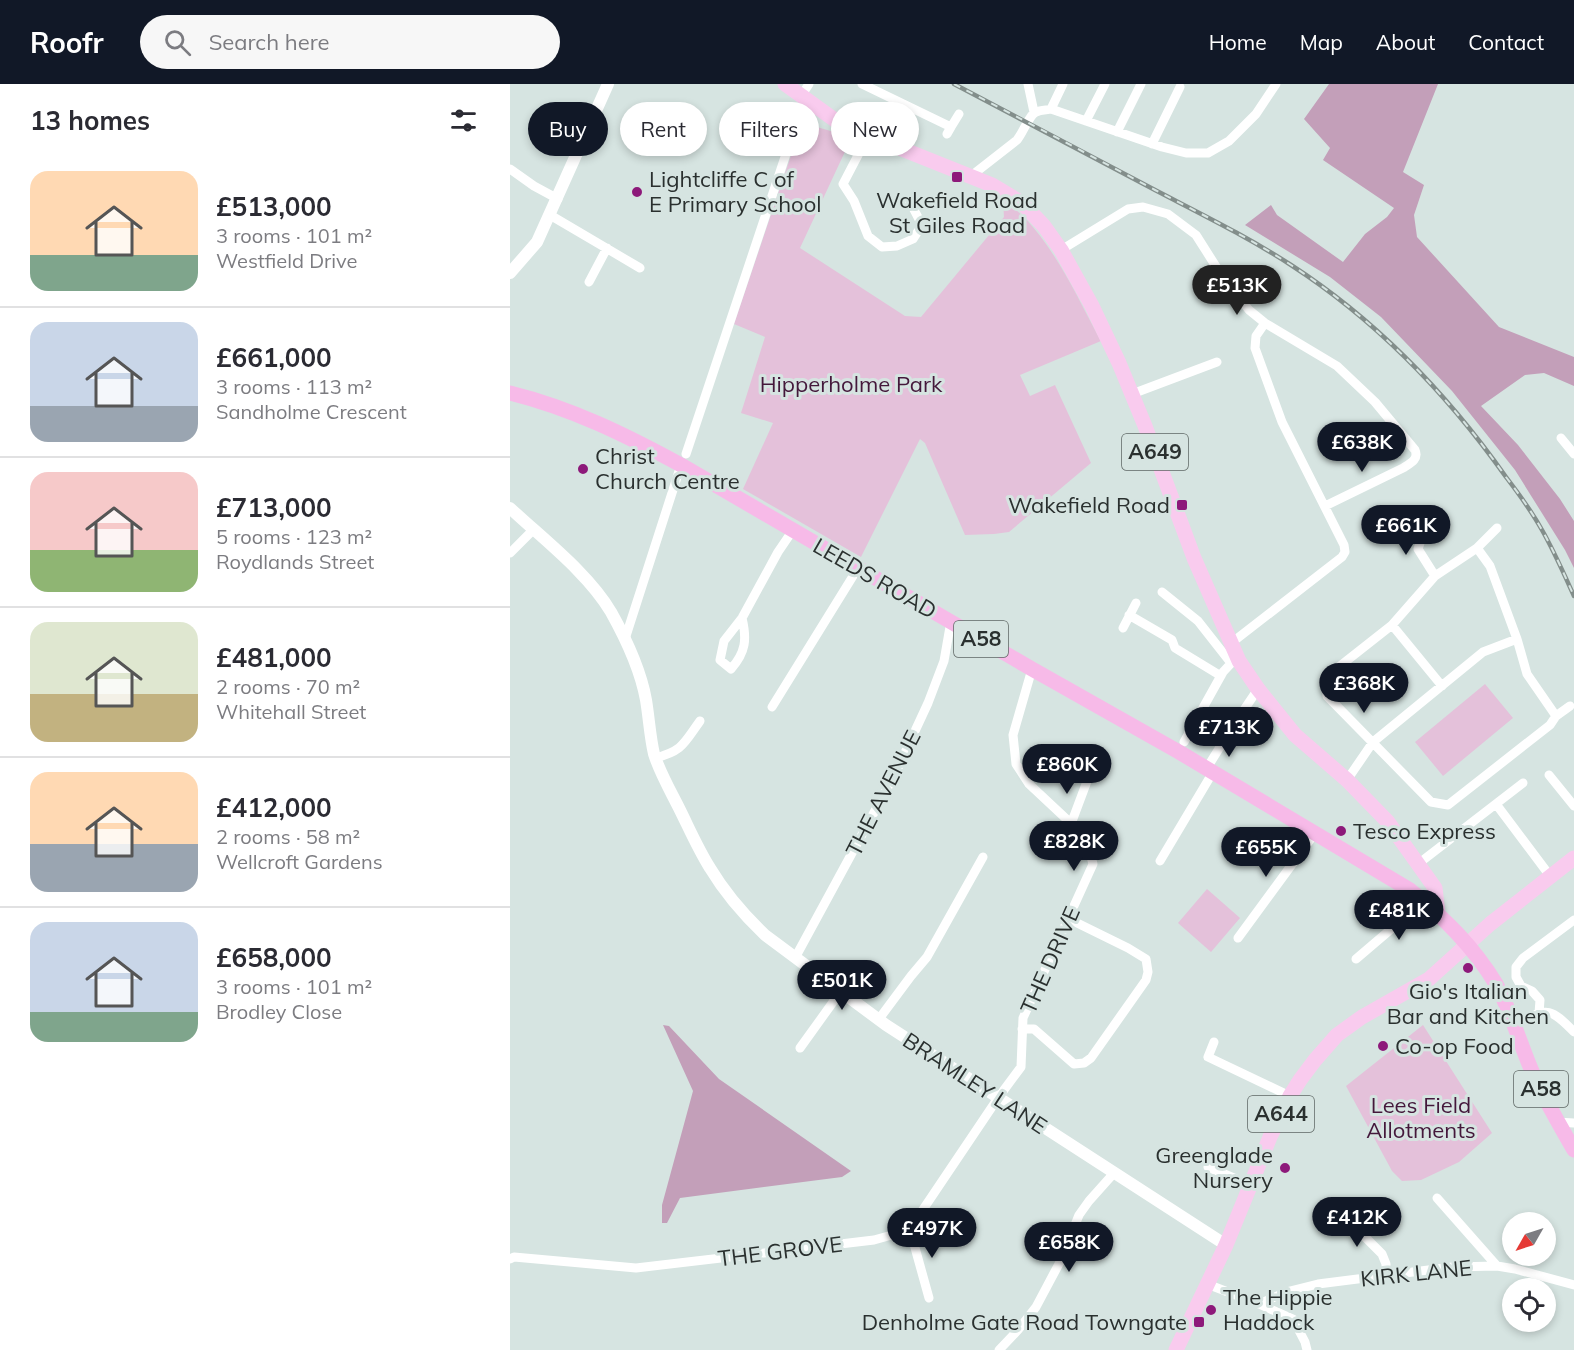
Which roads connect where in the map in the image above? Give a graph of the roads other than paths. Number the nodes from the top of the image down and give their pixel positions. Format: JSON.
{"nodes":[{"id":1,"x":608,"y":84,"type":"edge"},
{"id":2,"x":785,"y":84,"type":"edge"},
{"id":3,"x":862,"y":84,"type":"edge"},
{"id":4,"x":1029,"y":84,"type":"edge"},
{"id":5,"x":1064,"y":84,"type":"edge"},
{"id":6,"x":1105,"y":84,"type":"edge"},
{"id":7,"x":1142,"y":84,"type":"edge"},
{"id":8,"x":1276,"y":84,"type":"edge"},
{"id":9,"x":1180,"y":87,"type":"dead end"},
{"id":10,"x":807,"y":94,"type":"edge"},
{"id":11,"x":1051,"y":109,"type":"junction"},
{"id":12,"x":1034,"y":112,"type":"junction"},
{"id":13,"x":959,"y":114,"type":"dead end"},
{"id":14,"x":831,"y":116,"type":"edge"},
{"id":15,"x":1086,"y":121,"type":"junction"},
{"id":16,"x":1118,"y":132,"type":"junction"},
{"id":17,"x":1152,"y":144,"type":"junction"},
{"id":18,"x":858,"y":156,"type":"edge"},
{"id":19,"x":919,"y":156,"type":"edge"},
{"id":20,"x":510,"y":169,"type":"edge"},
{"id":21,"x":971,"y":176,"type":"junction"},
{"id":22,"x":558,"y":199,"type":"junction"},
{"id":23,"x":910,"y":202,"type":"dead end"},
{"id":24,"x":550,"y":215,"type":"junction"},
{"id":25,"x":937,"y":221,"type":"dead end"},
{"id":26,"x":922,"y":225,"type":"junction"},
{"id":27,"x":607,"y":249,"type":"junction"},
{"id":28,"x":1061,"y":250,"type":"junction"},
{"id":29,"x":640,"y":268,"type":"dead end"},
{"id":30,"x":510,"y":273,"type":"edge"},
{"id":31,"x":589,"y":282,"type":"dead end"},
{"id":32,"x":1265,"y":323,"type":"junction"},
{"id":33,"x":1217,"y":362,"type":"dead end"},
{"id":34,"x":510,"y":393,"type":"edge"},
{"id":35,"x":1132,"y":394,"type":"junction"},
{"id":36,"x":1561,"y":438,"type":"dead end"},
{"id":37,"x":1574,"y":454,"type":"edge"},
{"id":38,"x":683,"y":460,"type":"junction"},
{"id":39,"x":1324,"y":506,"type":"junction"},
{"id":40,"x":510,"y":508,"type":"edge"},
{"id":41,"x":1417,"y":519,"type":"dead end"},
{"id":42,"x":1497,"y":528,"type":"dead end"},
{"id":43,"x":533,"y":530,"type":"junction"},
{"id":44,"x":793,"y":530,"type":"junction"},
{"id":45,"x":1477,"y":548,"type":"junction"},
{"id":46,"x":510,"y":553,"type":"edge"},
{"id":47,"x":858,"y":568,"type":"junction"},
{"id":48,"x":1435,"y":576,"type":"junction"},
{"id":49,"x":1162,"y":592,"type":"dead end"},
{"id":50,"x":1136,"y":603,"type":"dead end"},
{"id":51,"x":1129,"y":615,"type":"junction"},
{"id":52,"x":742,"y":618,"type":"junction"},
{"id":53,"x":951,"y":621,"type":"junction"},
{"id":54,"x":1392,"y":625,"type":"junction"},
{"id":55,"x":1123,"y":628,"type":"dead end"},
{"id":56,"x":625,"y":639,"type":"junction"},
{"id":57,"x":1517,"y":639,"type":"junction"},
{"id":58,"x":1232,"y":654,"type":"junction"},
{"id":59,"x":1032,"y":669,"type":"junction"},
{"id":60,"x":1221,"y":676,"type":"junction"},
{"id":61,"x":1442,"y":686,"type":"junction"},
{"id":62,"x":1258,"y":689,"type":"junction"},
{"id":63,"x":1570,"y":706,"type":"dead end"},
{"id":64,"x":772,"y":707,"type":"dead end"},
{"id":65,"x":1556,"y":716,"type":"junction"},
{"id":66,"x":700,"y":721,"type":"dead end"},
{"id":67,"x":1184,"y":742,"type":"dead end"},
{"id":68,"x":1373,"y":742,"type":"junction"},
{"id":69,"x":655,"y":758,"type":"junction"},
{"id":70,"x":1210,"y":770,"type":"junction"},
{"id":71,"x":1549,"y":775,"type":"dead end"},
{"id":72,"x":1089,"y":776,"type":"dead end"},
{"id":73,"x":1347,"y":780,"type":"junction"},
{"id":74,"x":1523,"y":783,"type":"dead end"},
{"id":75,"x":1496,"y":804,"type":"junction"},
{"id":76,"x":1574,"y":806,"type":"edge"},
{"id":77,"x":1071,"y":824,"type":"junction"},
{"id":78,"x":1315,"y":833,"type":"junction"},
{"id":79,"x":983,"y":857,"type":"dead end"},
{"id":80,"x":1574,"y":858,"type":"edge"},
{"id":81,"x":1160,"y":861,"type":"dead end"},
{"id":82,"x":1418,"y":864,"type":"junction"},
{"id":83,"x":1550,"y":876,"type":"junction"},
{"id":84,"x":1424,"y":901,"type":"junction"},
{"id":85,"x":1438,"y":913,"type":"junction"},
{"id":86,"x":1069,"y":919,"type":"junction"},
{"id":87,"x":1574,"y":920,"type":"edge"},
{"id":88,"x":1238,"y":938,"type":"dead end"},
{"id":89,"x":1468,"y":944,"type":"junction"},
{"id":90,"x":795,"y":958,"type":"junction"},
{"id":91,"x":1356,"y":959,"type":"dead end"},
{"id":92,"x":841,"y":991,"type":"junction"},
{"id":93,"x":1539,"y":1013,"type":"junction"},
{"id":94,"x":879,"y":1019,"type":"junction"},
{"id":95,"x":1513,"y":1024,"type":"junction"},
{"id":96,"x":1022,"y":1029,"type":"junction"},
{"id":97,"x":1574,"y":1032,"type":"edge"},
{"id":98,"x":1214,"y":1042,"type":"dead end"},
{"id":99,"x":800,"y":1048,"type":"dead end"},
{"id":100,"x":1290,"y":1096,"type":"junction"},
{"id":101,"x":998,"y":1098,"type":"junction"},
{"id":102,"x":1557,"y":1122,"type":"junction"},
{"id":103,"x":1574,"y":1123,"type":"edge"},
{"id":104,"x":1574,"y":1150,"type":"edge"},
{"id":105,"x":1208,"y":1167,"type":"dead end"},
{"id":106,"x":1114,"y":1173,"type":"junction"},
{"id":107,"x":1250,"y":1185,"type":"junction"},
{"id":108,"x":1437,"y":1198,"type":"dead end"},
{"id":109,"x":1347,"y":1212,"type":"dead end"},
{"id":110,"x":909,"y":1226,"type":"junction"},
{"id":111,"x":1226,"y":1245,"type":"junction"},
{"id":112,"x":510,"y":1259,"type":"edge"},
{"id":113,"x":1497,"y":1266,"type":"junction"},
{"id":114,"x":1386,"y":1275,"type":"junction"},
{"id":115,"x":1207,"y":1284,"type":"junction"},
{"id":116,"x":1574,"y":1285,"type":"edge"},
{"id":117,"x":929,"y":1298,"type":"dead end"},
{"id":118,"x":1259,"y":1304,"type":"junction"},
{"id":119,"x":999,"y":1350,"type":"edge"},
{"id":120,"x":1176,"y":1350,"type":"edge"},
{"id":121,"x":1307,"y":1350,"type":"edge"}],
"edges":[{"from":1,"to":22,"type":"street"},
{"from":2,"to":10,"type":"main road","number":"A649"},
{"from":3,"to":13,"type":"street"},
{"from":4,"to":12,"type":"street"},
{"from":5,"to":11,"type":"street"},
{"from":6,"to":15,"type":"street"},
{"from":7,"to":16,"type":"street"},
{"from":8,"to":17,"type":"street"},
{"from":9,"to":17,"type":"street"},
{"from":10,"to":14,"type":"main road","number":"A649"},
{"from":10,"to":38,"type":"street"},
{"from":11,"to":12,"type":"street"},
{"from":11,"to":15,"type":"street"},
{"from":12,"to":21,"type":"street"},
{"from":15,"to":16,"type":"street"},
{"from":16,"to":17,"type":"street"},
{"from":18,"to":26,"type":"street"},
{"from":19,"to":21,"type":"main road","number":"A649"},
{"from":20,"to":22,"type":"street"},
{"from":21,"to":28,"type":"main road","number":"A649"},
{"from":22,"to":24,"type":"street"},
{"from":23,"to":26,"type":"street"},
{"from":24,"to":27,"type":"street"},
{"from":24,"to":30,"type":"street"},
{"from":25,"to":26,"type":"street"},
{"from":27,"to":29,"type":"street"},
{"from":27,"to":31,"type":"street"},
{"from":28,"to":32,"type":"street"},
{"from":28,"to":35,"type":"main road","number":"A649"},
{"from":32,"to":39,"type":"street"},
{"from":32,"to":39,"type":"street"},
{"from":33,"to":35,"type":"street"},
{"from":34,"to":38,"type":"highway","name":"LEEDS ROAD","number":"A58"},
{"from":35,"to":58,"type":"main road","number":"A649"},
{"from":36,"to":37,"type":"street"},
{"from":38,"to":44,"type":"highway","name":"LEEDS ROAD","number":"A58"},
{"from":38,"to":56,"type":"street"},
{"from":39,"to":58,"type":"street"},
{"from":40,"to":43,"type":"street","name":"BRAMLEY LANE"},
{"from":41,"to":48,"type":"street"},
{"from":42,"to":45,"type":"street"},
{"from":43,"to":46,"type":"street"},
{"from":43,"to":56,"type":"street","name":"BRAMLEY LANE"},
{"from":44,"to":47,"type":"highway","name":"LEEDS ROAD","number":"A58"},
{"from":44,"to":52,"type":"street"},
{"from":45,"to":48,"type":"street"},
{"from":45,"to":57,"type":"street"},
{"from":47,"to":53,"type":"highway","name":"LEEDS ROAD","number":"A58"},
{"from":47,"to":64,"type":"street"},
{"from":48,"to":54,"type":"street"},
{"from":49,"to":58,"type":"street"},
{"from":50,"to":51,"type":"street"},
{"from":51,"to":55,"type":"street"},
{"from":51,"to":60,"type":"street"},
{"from":52,"to":52,"type":"street"},
{"from":53,"to":59,"type":"highway","name":"LEEDS ROAD","number":"A58"},
{"from":53,"to":90,"type":"street","name":"THE AVENUE"},
{"from":54,"to":61,"type":"street"},
{"from":54,"to":68,"type":"street"},
{"from":56,"to":69,"type":"street","name":"BRAMLEY LANE"},
{"from":57,"to":61,"type":"street"},
{"from":57,"to":65,"type":"street"},
{"from":58,"to":60,"type":"street"},
{"from":58,"to":62,"type":"main road","number":"A649"},
{"from":59,"to":70,"type":"highway","name":"LEEDS ROAD","number":"A58"},
{"from":59,"to":77,"type":"street","name":"THE DRIVE"},
{"from":60,"to":67,"type":"street"},
{"from":61,"to":68,"type":"street"},
{"from":62,"to":70,"type":"street"},
{"from":62,"to":73,"type":"main road","number":"A649"},
{"from":63,"to":65,"type":"street"},
{"from":65,"to":68,"type":"street"},
{"from":66,"to":69,"type":"street"},
{"from":68,"to":73,"type":"street"},
{"from":69,"to":90,"type":"street","name":"BRAMLEY LANE"},
{"from":70,"to":78,"type":"highway","name":"LEEDS ROAD","number":"A58"},
{"from":70,"to":81,"type":"street"},
{"from":71,"to":76,"type":"street"},
{"from":72,"to":77,"type":"street"},
{"from":73,"to":82,"type":"main road","number":"A649"},
{"from":74,"to":75,"type":"street"},
{"from":75,"to":82,"type":"street"},
{"from":75,"to":83,"type":"street"},
{"from":77,"to":86,"type":"street","name":"THE DRIVE"},
{"from":78,"to":84,"type":"highway","name":"LEEDS ROAD","number":"A58"},
{"from":78,"to":88,"type":"street"},
{"from":79,"to":94,"type":"street"},
{"from":80,"to":83,"type":"main road","number":"A644"},
{"from":82,"to":85,"type":"main road","number":"A649"},
{"from":83,"to":89,"type":"main road","number":"A644"},
{"from":84,"to":85,"type":"highway","name":"LEEDS ROAD","number":"A58"},
{"from":84,"to":91,"type":"street"},
{"from":85,"to":89,"type":"highway","name":"LEEDS ROAD","number":"A58"},
{"from":86,"to":96,"type":"street","name":"THE DRIVE"},
{"from":86,"to":96,"type":"street"},
{"from":87,"to":93,"type":"street"},
{"from":89,"to":95,"type":"highway","number":"A58"},
{"from":89,"to":100,"type":"main road","number":"A644"},
{"from":90,"to":92,"type":"street","name":"BRAMLEY LANE"},
{"from":92,"to":94,"type":"street","name":"BRAMLEY LANE"},
{"from":92,"to":99,"type":"street"},
{"from":93,"to":95,"type":"street"},
{"from":93,"to":97,"type":"street"},
{"from":94,"to":101,"type":"street","name":"BRAMLEY LANE"},
{"from":95,"to":102,"type":"highway","number":"A58"},
{"from":96,"to":101,"type":"street","name":"THE DRIVE"},
{"from":98,"to":100,"type":"street"},
{"from":100,"to":107,"type":"main road","number":"A644"},
{"from":101,"to":106,"type":"street","name":"BRAMLEY LANE"},
{"from":101,"to":110,"type":"street","name":"THE GROVE"},
{"from":102,"to":103,"type":"street"},
{"from":102,"to":104,"type":"highway","number":"A58"},
{"from":105,"to":107,"type":"street"},
{"from":106,"to":111,"type":"street","name":"BRAMLEY LANE"},
{"from":106,"to":119,"type":"street"},
{"from":107,"to":111,"type":"main road","number":"A644"},
{"from":108,"to":113,"type":"street"},
{"from":109,"to":114,"type":"street"},
{"from":110,"to":112,"type":"street","name":"THE GROVE"},
{"from":110,"to":117,"type":"street"},
{"from":111,"to":115,"type":"main road","number":"A644"},
{"from":113,"to":114,"type":"street","name":"KIRK LANE"},
{"from":113,"to":116,"type":"street","name":"KIRK LANE"},
{"from":114,"to":118,"type":"street","name":"KIRK LANE"},
{"from":115,"to":118,"type":"street"},
{"from":115,"to":120,"type":"main road","number":"A644"},
{"from":118,"to":121,"type":"street"}]}
